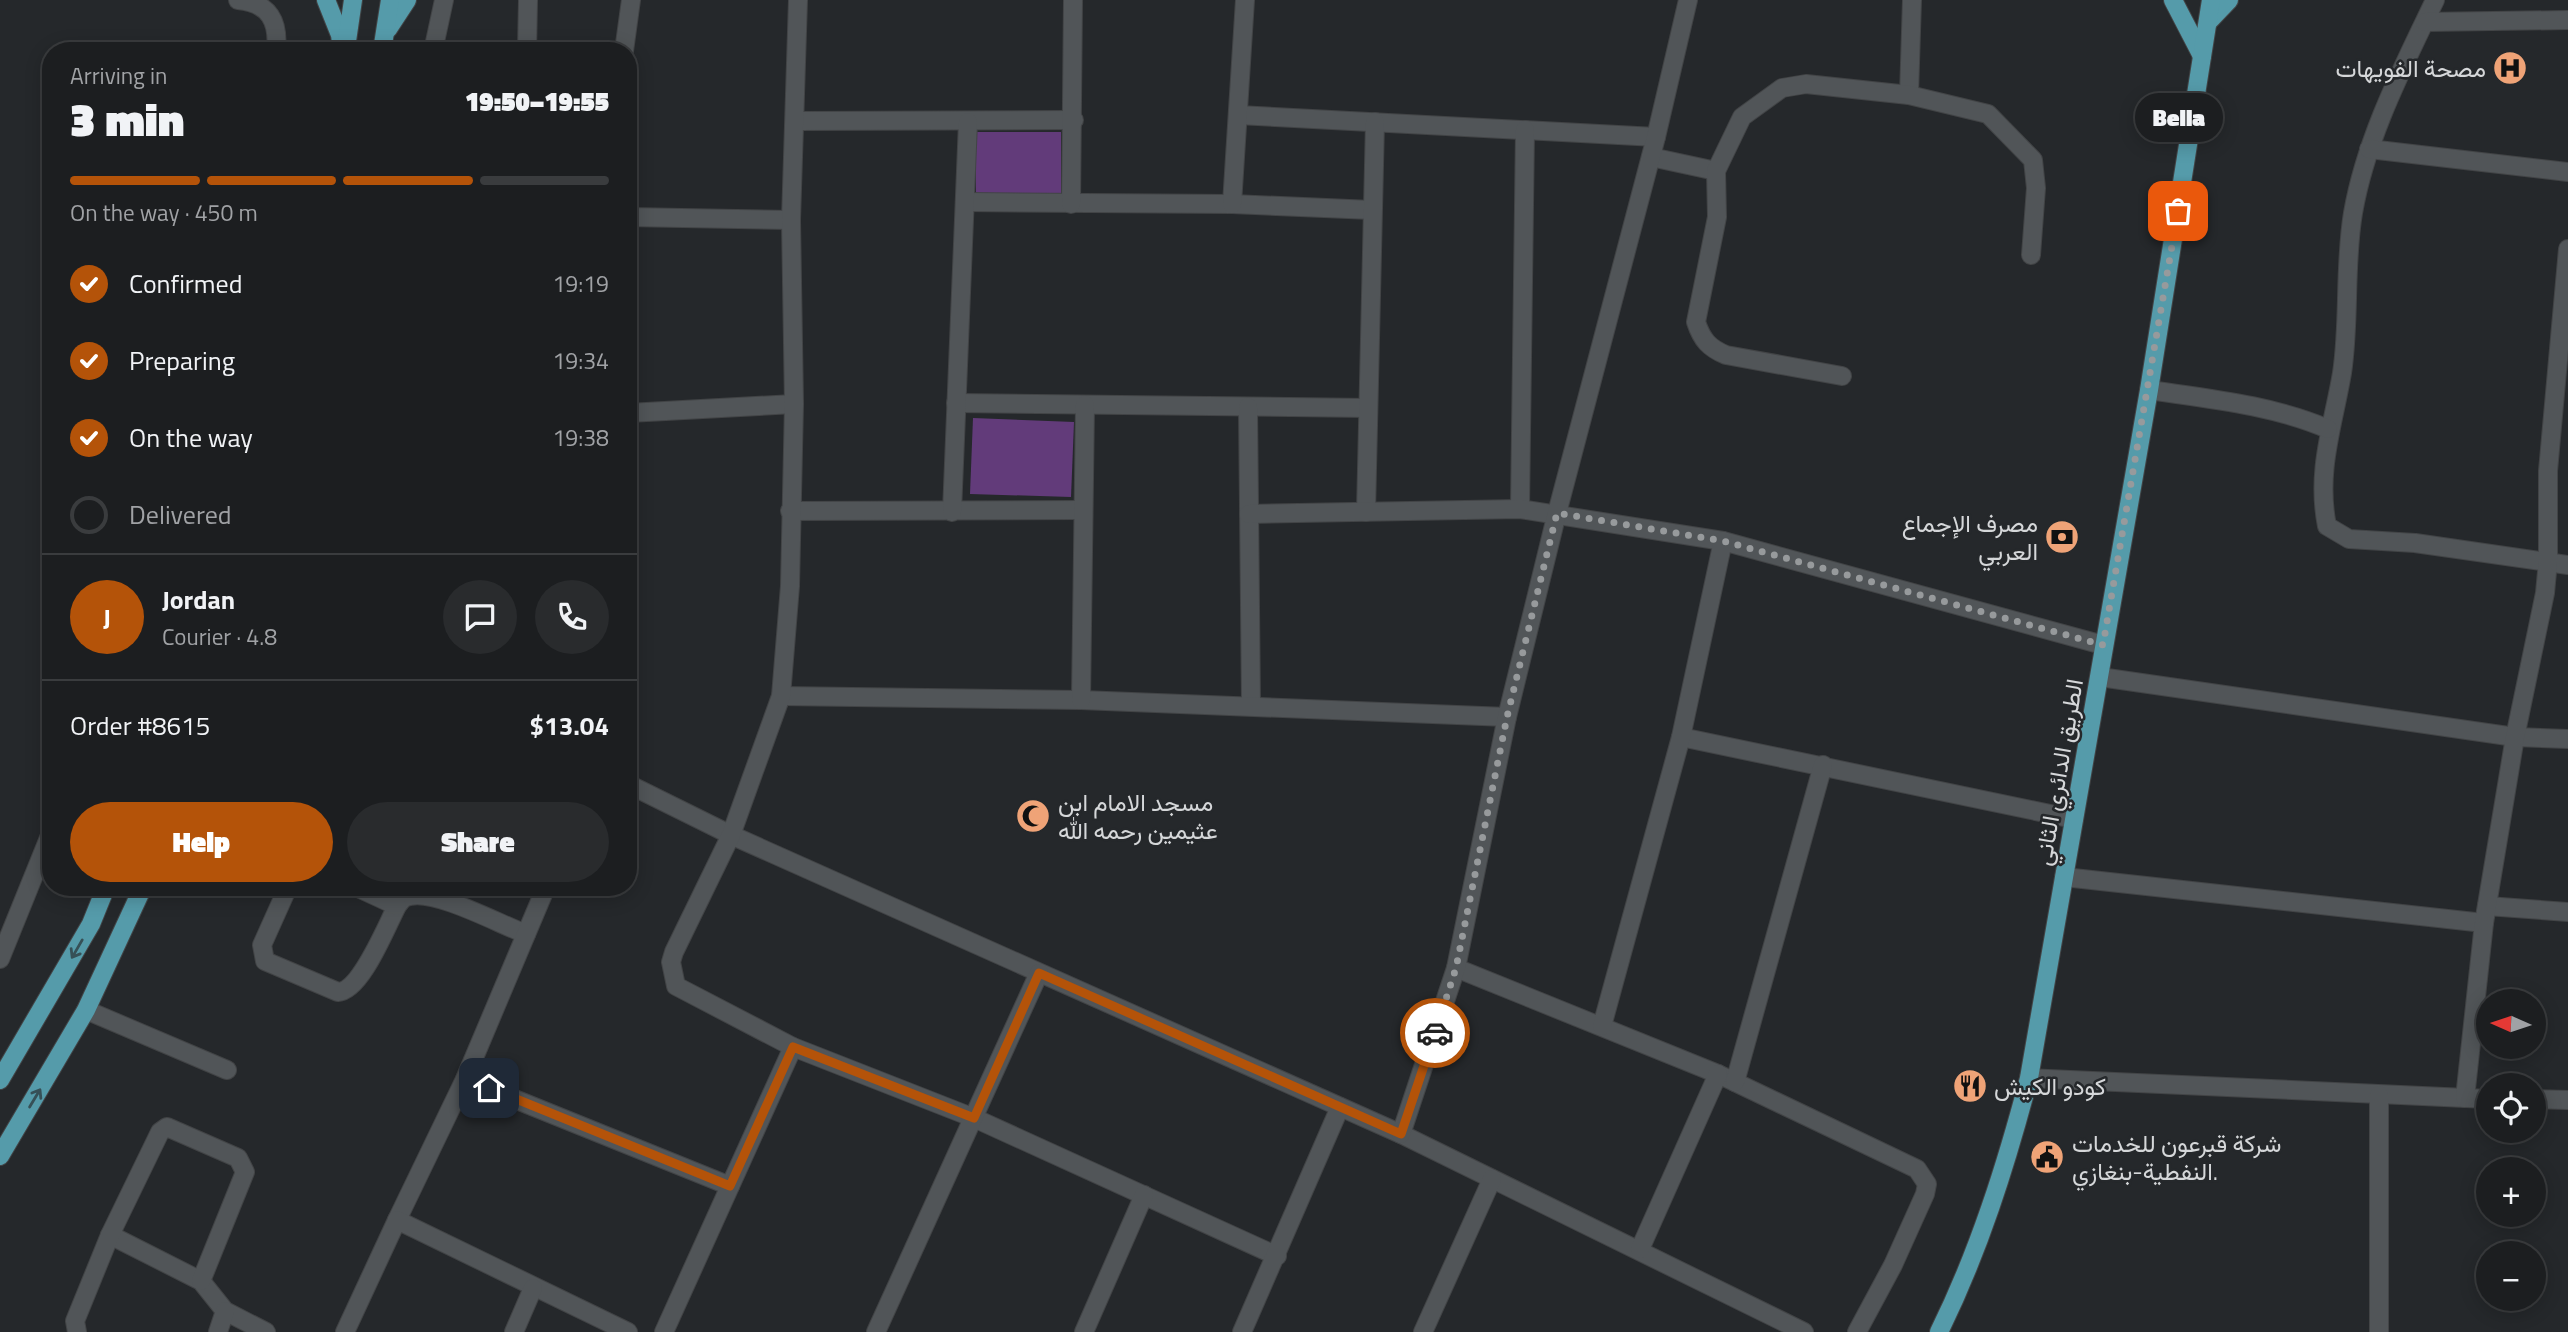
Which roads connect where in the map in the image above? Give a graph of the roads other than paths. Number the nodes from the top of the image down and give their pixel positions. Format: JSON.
{"nodes":[{"id":1,"x":238,"y":0,"type":"edge"},
{"id":2,"x":326,"y":0,"type":"edge"},
{"id":3,"x":353,"y":0,"type":"edge"},
{"id":4,"x":390,"y":0,"type":"edge"},
{"id":5,"x":407,"y":0,"type":"edge"},
{"id":6,"x":444,"y":0,"type":"edge"},
{"id":7,"x":528,"y":0,"type":"edge"},
{"id":8,"x":631,"y":0,"type":"edge"},
{"id":9,"x":798,"y":0,"type":"edge"},
{"id":10,"x":1073,"y":0,"type":"edge"},
{"id":11,"x":1245,"y":0,"type":"edge"},
{"id":12,"x":1688,"y":0,"type":"edge"},
{"id":13,"x":1912,"y":0,"type":"edge"},
{"id":14,"x":2173,"y":0,"type":"edge"},
{"id":15,"x":2211,"y":0,"type":"edge"},
{"id":16,"x":2229,"y":0,"type":"edge"},
{"id":17,"x":2435,"y":0,"type":"edge"},
{"id":18,"x":2568,"y":20,"type":"edge"},
{"id":19,"x":2208,"y":22,"type":"junction"},
{"id":20,"x":2425,"y":22,"type":"junction"},
{"id":21,"x":277,"y":42,"type":"edge"},
{"id":22,"x":342,"y":42,"type":"edge"},
{"id":23,"x":346,"y":42,"type":"edge"},
{"id":24,"x":383,"y":42,"type":"edge"},
{"id":25,"x":384,"y":42,"type":"edge"},
{"id":26,"x":435,"y":42,"type":"edge"},
{"id":27,"x":527,"y":42,"type":"edge"},
{"id":28,"x":625,"y":42,"type":"edge"},
{"id":29,"x":2203,"y":58,"type":"junction"},
{"id":30,"x":1909,"y":95,"type":"junction"},
{"id":31,"x":1238,"y":115,"type":"junction"},
{"id":32,"x":1074,"y":120,"type":"junction"},
{"id":33,"x":795,"y":121,"type":"junction"},
{"id":34,"x":968,"y":122,"type":"junction"},
{"id":35,"x":1375,"y":122,"type":"junction"},
{"id":36,"x":1525,"y":130,"type":"junction"},
{"id":37,"x":1656,"y":137,"type":"junction"},
{"id":38,"x":2369,"y":149,"type":"junction"},
{"id":39,"x":1651,"y":157,"type":"junction"},
{"id":40,"x":1716,"y":171,"type":"junction"},
{"id":41,"x":2568,"y":172,"type":"edge"},
{"id":42,"x":966,"y":202,"type":"junction"},
{"id":43,"x":1071,"y":204,"type":"junction"},
{"id":44,"x":1232,"y":204,"type":"junction"},
{"id":45,"x":1371,"y":209,"type":"junction"},
{"id":46,"x":637,"y":217,"type":"edge"},
{"id":47,"x":791,"y":220,"type":"junction"},
{"id":48,"x":2568,"y":249,"type":"edge"},
{"id":49,"x":2031,"y":255,"type":"dead end"},
{"id":50,"x":1842,"y":376,"type":"dead end"},
{"id":51,"x":2562,"y":382,"type":"edge"},
{"id":52,"x":2150,"y":390,"type":"junction"},
{"id":53,"x":956,"y":403,"type":"junction"},
{"id":54,"x":794,"y":404,"type":"junction"},
{"id":55,"x":1085,"y":405,"type":"junction"},
{"id":56,"x":1248,"y":407,"type":"junction"},
{"id":57,"x":1368,"y":408,"type":"junction"},
{"id":58,"x":637,"y":413,"type":"edge"},
{"id":59,"x":2328,"y":429,"type":"junction"},
{"id":60,"x":1520,"y":509,"type":"junction"},
{"id":61,"x":1082,"y":510,"type":"junction"},
{"id":62,"x":790,"y":511,"type":"junction"},
{"id":63,"x":952,"y":512,"type":"junction"},
{"id":64,"x":1366,"y":512,"type":"junction"},
{"id":65,"x":1557,"y":513,"type":"junction"},
{"id":66,"x":1249,"y":514,"type":"junction"},
{"id":67,"x":1723,"y":541,"type":"junction"},
{"id":68,"x":2548,"y":561,"type":"junction"},
{"id":69,"x":2568,"y":565,"type":"edge"},
{"id":70,"x":2103,"y":645,"type":"junction"},
{"id":71,"x":2100,"y":677,"type":"junction"},
{"id":72,"x":781,"y":696,"type":"junction"},
{"id":73,"x":1081,"y":700,"type":"junction"},
{"id":74,"x":1251,"y":705,"type":"junction"},
{"id":75,"x":1507,"y":717,"type":"junction"},
{"id":76,"x":1681,"y":737,"type":"junction"},
{"id":77,"x":2515,"y":737,"type":"junction"},
{"id":78,"x":2568,"y":739,"type":"edge"},
{"id":79,"x":1824,"y":765,"type":"junction"},
{"id":80,"x":637,"y":788,"type":"edge"},
{"id":81,"x":2074,"y":819,"type":"junction"},
{"id":82,"x":731,"y":835,"type":"junction"},
{"id":83,"x":42,"y":855,"type":"edge"},
{"id":84,"x":2064,"y":877,"type":"junction"},
{"id":85,"x":102,"y":896,"type":"edge"},
{"id":86,"x":139,"y":896,"type":"edge"},
{"id":87,"x":284,"y":896,"type":"edge"},
{"id":88,"x":375,"y":896,"type":"edge"},
{"id":89,"x":408,"y":896,"type":"edge"},
{"id":90,"x":450,"y":896,"type":"edge"},
{"id":91,"x":542,"y":896,"type":"edge"},
{"id":92,"x":397,"y":906,"type":"junction"},
{"id":93,"x":2568,"y":912,"type":"edge"},
{"id":94,"x":2485,"y":914,"type":"junction"},
{"id":95,"x":526,"y":934,"type":"junction"},
{"id":96,"x":0,"y":959,"type":"edge"},
{"id":97,"x":1456,"y":968,"type":"junction"},
{"id":98,"x":1039,"y":973,"type":"junction"},
{"id":99,"x":86,"y":1010,"type":"junction"},
{"id":100,"x":1602,"y":1026,"type":"junction"},
{"id":101,"x":793,"y":1047,"type":"junction"},
{"id":102,"x":3,"y":1069,"type":"edge"},
{"id":103,"x":227,"y":1070,"type":"dead end"},
{"id":104,"x":1718,"y":1074,"type":"junction"},
{"id":105,"x":2029,"y":1078,"type":"junction"},
{"id":106,"x":465,"y":1079,"type":"junction"},
{"id":107,"x":1735,"y":1082,"type":"junction"},
{"id":108,"x":2379,"y":1094,"type":"junction"},
{"id":109,"x":2465,"y":1098,"type":"junction"},
{"id":110,"x":2476,"y":1098,"type":"edge"},
{"id":111,"x":2546,"y":1100,"type":"edge"},
{"id":112,"x":2568,"y":1100,"type":"edge"},
{"id":113,"x":1340,"y":1107,"type":"junction"},
{"id":114,"x":974,"y":1118,"type":"junction"},
{"id":115,"x":1401,"y":1134,"type":"junction"},
{"id":116,"x":0,"y":1156,"type":"edge"},
{"id":117,"x":1492,"y":1179,"type":"junction"},
{"id":118,"x":730,"y":1186,"type":"junction"},
{"id":119,"x":1144,"y":1195,"type":"junction"},
{"id":120,"x":397,"y":1220,"type":"junction"},
{"id":121,"x":110,"y":1235,"type":"junction"},
{"id":122,"x":1640,"y":1249,"type":"junction"},
{"id":123,"x":1277,"y":1256,"type":"junction"},
{"id":124,"x":201,"y":1281,"type":"junction"},
{"id":125,"x":533,"y":1288,"type":"junction"},
{"id":126,"x":225,"y":1311,"type":"junction"},
{"id":127,"x":78,"y":1332,"type":"edge"},
{"id":128,"x":218,"y":1332,"type":"edge"},
{"id":129,"x":266,"y":1332,"type":"edge"},
{"id":130,"x":345,"y":1332,"type":"edge"},
{"id":131,"x":514,"y":1332,"type":"edge"},
{"id":132,"x":628,"y":1332,"type":"edge"},
{"id":133,"x":664,"y":1332,"type":"edge"},
{"id":134,"x":876,"y":1332,"type":"edge"},
{"id":135,"x":1084,"y":1332,"type":"edge"},
{"id":136,"x":1242,"y":1332,"type":"edge"},
{"id":137,"x":1423,"y":1332,"type":"edge"},
{"id":138,"x":1804,"y":1332,"type":"edge"},
{"id":139,"x":1857,"y":1332,"type":"edge"},
{"id":140,"x":1939,"y":1332,"type":"edge"},
{"id":141,"x":2379,"y":1332,"type":"edge"}],
"edges":[{"from":1,"to":21,"type":"street"},
{"from":2,"to":22,"type":"main road"},
{"from":3,"to":23,"type":"main road"},
{"from":4,"to":24,"type":"main road"},
{"from":5,"to":25,"type":"main road"},
{"from":6,"to":26,"type":"street"},
{"from":7,"to":27,"type":"street"},
{"from":8,"to":28,"type":"street"},
{"from":9,"to":33,"type":"street"},
{"from":10,"to":32,"type":"street"},
{"from":11,"to":31,"type":"street"},
{"from":12,"to":37,"type":"street"},
{"from":13,"to":30,"type":"street"},
{"from":14,"to":29,"type":"main road"},
{"from":15,"to":19,"type":"main road","name":"الطريق الدائري الثاني"},
{"from":16,"to":19,"type":"main road"},
{"from":17,"to":20,"type":"street"},
{"from":18,"to":20,"type":"street"},
{"from":19,"to":29,"type":"main road","name":"الطريق الدائري الثاني"},
{"from":20,"to":38,"type":"street"},
{"from":29,"to":52,"type":"main road","name":"الطريق الدائري الثاني"},
{"from":30,"to":40,"type":"street"},
{"from":30,"to":49,"type":"street"},
{"from":31,"to":35,"type":"street"},
{"from":31,"to":44,"type":"street"},
{"from":32,"to":34,"type":"street"},
{"from":32,"to":43,"type":"street"},
{"from":33,"to":34,"type":"street"},
{"from":33,"to":47,"type":"street"},
{"from":34,"to":42,"type":"street"},
{"from":35,"to":36,"type":"street"},
{"from":35,"to":45,"type":"street"},
{"from":36,"to":37,"type":"street"},
{"from":36,"to":60,"type":"street"},
{"from":37,"to":39,"type":"street"},
{"from":38,"to":41,"type":"street"},
{"from":38,"to":59,"type":"street"},
{"from":39,"to":40,"type":"street"},
{"from":39,"to":65,"type":"street"},
{"from":40,"to":50,"type":"street"},
{"from":42,"to":43,"type":"street"},
{"from":42,"to":53,"type":"street"},
{"from":43,"to":44,"type":"street"},
{"from":44,"to":45,"type":"street"},
{"from":45,"to":57,"type":"street"},
{"from":46,"to":47,"type":"street"},
{"from":47,"to":54,"type":"street"},
{"from":48,"to":51,"type":"street"},
{"from":51,"to":68,"type":"street"},
{"from":52,"to":59,"type":"street"},
{"from":52,"to":70,"type":"main road","name":"الطريق الدائري الثاني"},
{"from":53,"to":55,"type":"street"},
{"from":53,"to":63,"type":"street"},
{"from":54,"to":58,"type":"street"},
{"from":54,"to":62,"type":"street"},
{"from":55,"to":56,"type":"street"},
{"from":55,"to":61,"type":"street"},
{"from":56,"to":57,"type":"street"},
{"from":56,"to":66,"type":"street"},
{"from":57,"to":64,"type":"street"},
{"from":59,"to":68,"type":"street"},
{"from":60,"to":64,"type":"street"},
{"from":60,"to":65,"type":"street"},
{"from":61,"to":63,"type":"street"},
{"from":61,"to":73,"type":"street"},
{"from":62,"to":63,"type":"street"},
{"from":62,"to":72,"type":"street"},
{"from":64,"to":66,"type":"street"},
{"from":65,"to":67,"type":"street"},
{"from":65,"to":75,"type":"street"},
{"from":66,"to":74,"type":"street"},
{"from":67,"to":70,"type":"street"},
{"from":67,"to":76,"type":"street"},
{"from":68,"to":69,"type":"street"},
{"from":68,"to":77,"type":"street"},
{"from":70,"to":71,"type":"main road","name":"الطريق الدائري الثاني"},
{"from":71,"to":77,"type":"street"},
{"from":71,"to":81,"type":"main road","name":"الطريق الدائري الثاني"},
{"from":72,"to":73,"type":"street"},
{"from":72,"to":82,"type":"street"},
{"from":73,"to":74,"type":"street"},
{"from":74,"to":75,"type":"street"},
{"from":75,"to":97,"type":"street"},
{"from":76,"to":79,"type":"street"},
{"from":76,"to":100,"type":"street"},
{"from":77,"to":78,"type":"street"},
{"from":77,"to":94,"type":"street"},
{"from":79,"to":81,"type":"street"},
{"from":79,"to":107,"type":"street"},
{"from":80,"to":82,"type":"street"},
{"from":81,"to":84,"type":"main road","name":"الطريق الدائري الثاني"},
{"from":82,"to":98,"type":"street"},
{"from":82,"to":101,"type":"street"},
{"from":83,"to":96,"type":"street"},
{"from":84,"to":94,"type":"street"},
{"from":84,"to":105,"type":"main road","name":"الطريق الدائري الثاني"},
{"from":85,"to":102,"type":"main road","one_way":true},
{"from":86,"to":99,"type":"main road"},
{"from":87,"to":92,"type":"street"},
{"from":88,"to":92,"type":"street"},
{"from":89,"to":92,"type":"street"},
{"from":90,"to":95,"type":"street"},
{"from":91,"to":95,"type":"street"},
{"from":93,"to":94,"type":"street"},
{"from":94,"to":109,"type":"street"},
{"from":95,"to":106,"type":"street"},
{"from":97,"to":100,"type":"street"},
{"from":97,"to":115,"type":"street"},
{"from":98,"to":113,"type":"street"},
{"from":98,"to":114,"type":"street"},
{"from":99,"to":103,"type":"street"},
{"from":116,"to":99,"type":"main road","one_way":true},
{"from":100,"to":104,"type":"street"},
{"from":101,"to":114,"type":"street"},
{"from":101,"to":118,"type":"street"},
{"from":104,"to":107,"type":"street"},
{"from":104,"to":122,"type":"street"},
{"from":105,"to":108,"type":"street"},
{"from":105,"to":140,"type":"main road","name":"الطريق الدائري الثاني"},
{"from":106,"to":118,"type":"street"},
{"from":106,"to":120,"type":"street"},
{"from":107,"to":139,"type":"street"},
{"from":108,"to":109,"type":"street"},
{"from":108,"to":141,"type":"street"},
{"from":109,"to":110,"type":"street"},
{"from":111,"to":112,"type":"street"},
{"from":113,"to":115,"type":"street"},
{"from":113,"to":123,"type":"street"},
{"from":114,"to":119,"type":"street"},
{"from":114,"to":134,"type":"street"},
{"from":115,"to":117,"type":"street"},
{"from":117,"to":122,"type":"street"},
{"from":117,"to":137,"type":"street"},
{"from":118,"to":133,"type":"street"},
{"from":119,"to":123,"type":"street"},
{"from":119,"to":135,"type":"street"},
{"from":120,"to":125,"type":"street"},
{"from":120,"to":130,"type":"street"},
{"from":121,"to":124,"type":"street"},
{"from":121,"to":124,"type":"street"},
{"from":121,"to":127,"type":"street"},
{"from":122,"to":138,"type":"street"},
{"from":123,"to":136,"type":"street"},
{"from":124,"to":126,"type":"street"},
{"from":125,"to":131,"type":"street"},
{"from":125,"to":132,"type":"street"},
{"from":126,"to":128,"type":"street"},
{"from":126,"to":129,"type":"street"}]}
